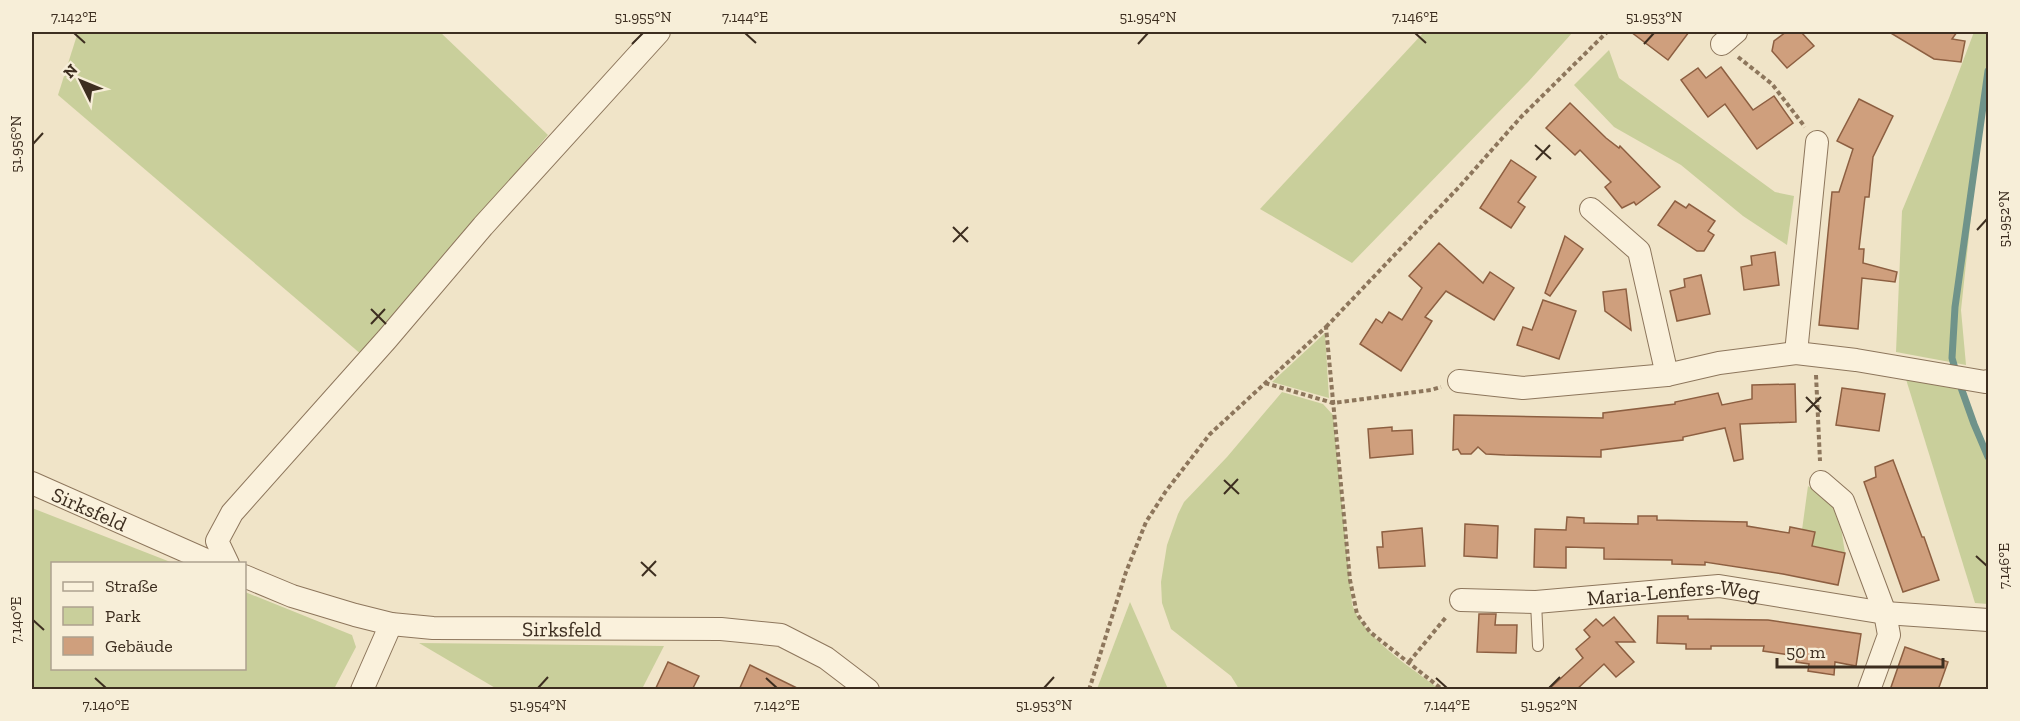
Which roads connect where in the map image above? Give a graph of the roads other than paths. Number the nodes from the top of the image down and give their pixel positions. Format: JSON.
{"nodes":[{"id":1,"x":659,"y":32,"type":"edge"},
{"id":2,"x":1816,"y":142,"type":"road end"},
{"id":3,"x":1591,"y":209,"type":"dead end"},
{"id":4,"x":1796,"y":353,"type":"junction"},
{"id":5,"x":1667,"y":375,"type":"junction"},
{"id":6,"x":1979,"y":380,"type":"edge"},
{"id":7,"x":1459,"y":381,"type":"road end"},
{"id":8,"x":1821,"y":482,"type":"road end"},
{"id":9,"x":32,"y":483,"type":"edge"},
{"id":10,"x":210,"y":562,"type":"edge"},
{"id":11,"x":227,"y":562,"type":"edge"},
{"id":12,"x":246,"y":577,"type":"edge"},
{"id":13,"x":1461,"y":600,"type":"road end"},
{"id":14,"x":1536,"y":602,"type":"junction"},
{"id":15,"x":1885,"y":613,"type":"junction"},
{"id":16,"x":1989,"y":620,"type":"edge"},
{"id":17,"x":391,"y":624,"type":"junction"},
{"id":18,"x":1538,"y":646,"type":"dead end"},
{"id":19,"x":362,"y":690,"type":"edge"},
{"id":20,"x":868,"y":690,"type":"edge"},
{"id":21,"x":1869,"y":690,"type":"edge"}],
"edges":[{"from":1,"to":11,"type":"street"},
{"from":2,"to":4,"type":"street"},
{"from":3,"to":5,"type":"street"},
{"from":4,"to":5,"type":"street"},
{"from":4,"to":6,"type":"street"},
{"from":5,"to":7,"type":"street"},
{"from":8,"to":15,"type":"street"},
{"from":9,"to":10,"type":"street","name":"Sirksfeld"},
{"from":12,"to":17,"type":"street","name":"Sirksfeld"},
{"from":13,"to":14,"type":"street","name":"Maria-Lenfers-Weg"},
{"from":14,"to":15,"type":"street","name":"Maria-Lenfers-Weg"},
{"from":14,"to":18,"type":"lane"},
{"from":15,"to":16,"type":"street","name":"Maria-Lenfers-Weg"},
{"from":15,"to":21,"type":"street"},
{"from":17,"to":19,"type":"street"},
{"from":17,"to":20,"type":"street","name":"Sirksfeld"}]}
